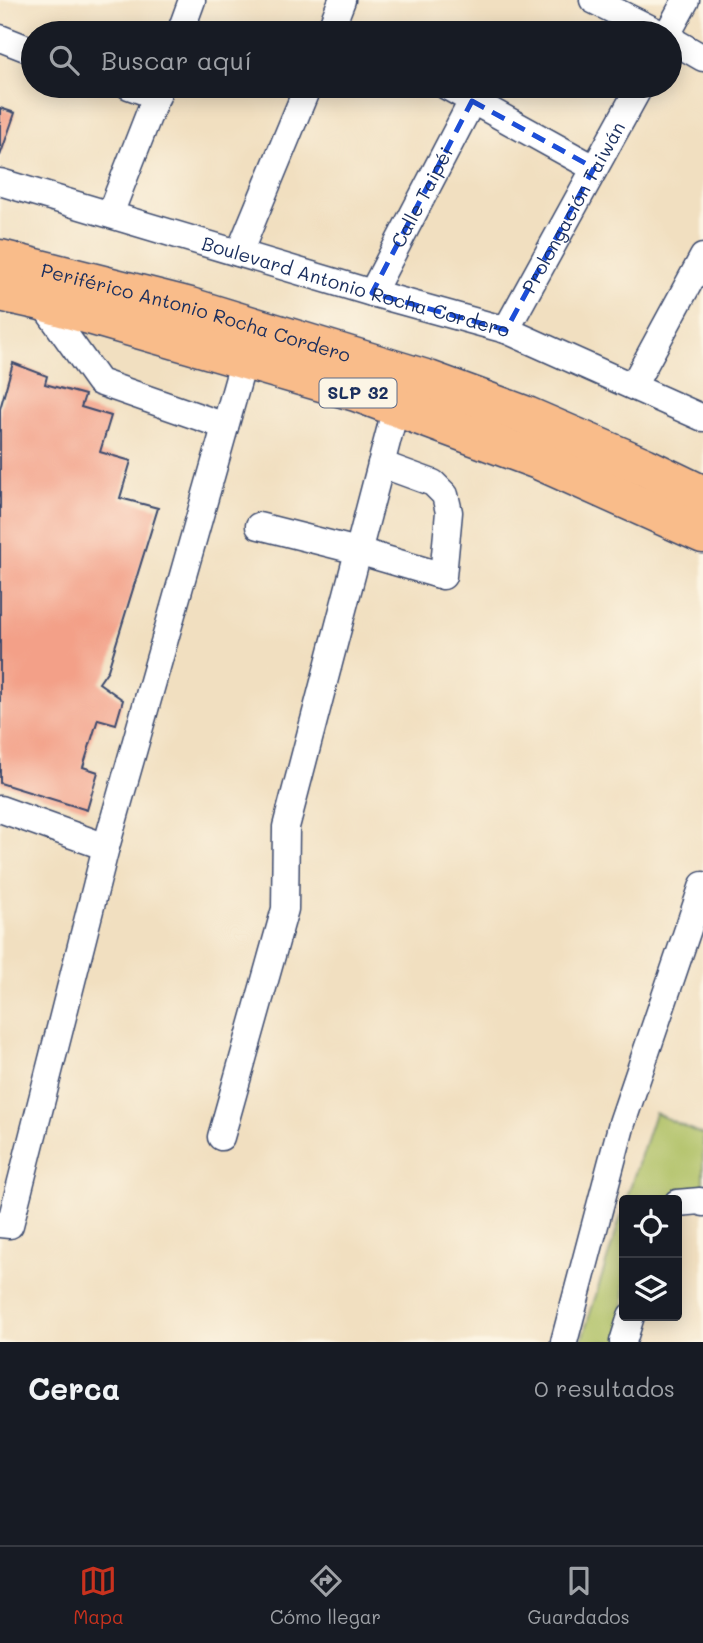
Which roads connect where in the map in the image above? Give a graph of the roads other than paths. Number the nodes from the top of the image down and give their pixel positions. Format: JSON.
{"nodes":[{"id":1,"x":192,"y":0,"type":"edge"},
{"id":2,"x":593,"y":0,"type":"edge"},
{"id":3,"x":687,"y":0,"type":"edge"},
{"id":4,"x":184,"y":21,"type":"edge"},
{"id":5,"x":635,"y":21,"type":"edge"},
{"id":6,"x":675,"y":21,"type":"edge"},
{"id":7,"x":0,"y":38,"type":"edge"},
{"id":8,"x":21,"y":46,"type":"edge"},
{"id":9,"x":682,"y":46,"type":"edge"},
{"id":10,"x":703,"y":58,"type":"edge"},
{"id":11,"x":155,"y":98,"type":"edge"},
{"id":12,"x":302,"y":98,"type":"edge"},
{"id":13,"x":467,"y":98,"type":"edge"},
{"id":14,"x":633,"y":98,"type":"edge"},
{"id":15,"x":472,"y":101,"type":"junction"},
{"id":16,"x":594,"y":168,"type":"junction"},
{"id":17,"x":0,"y":182,"type":"edge"},
{"id":18,"x":110,"y":215,"type":"junction"},
{"id":19,"x":239,"y":253,"type":"junction"},
{"id":20,"x":703,"y":257,"type":"edge"},
{"id":21,"x":0,"y":259,"type":"edge"},
{"id":22,"x":0,"y":292,"type":"edge"},
{"id":23,"x":372,"y":293,"type":"junction"},
{"id":24,"x":41,"y":301,"type":"junction"},
{"id":25,"x":506,"y":330,"type":"junction"},
{"id":26,"x":244,"y":360,"type":"junction"},
{"id":27,"x":633,"y":386,"type":"junction"},
{"id":28,"x":396,"y":407,"type":"junction"},
{"id":29,"x":703,"y":418,"type":"edge"},
{"id":30,"x":225,"y":426,"type":"junction"},
{"id":31,"x":381,"y":464,"type":"junction"},
{"id":32,"x":703,"y":495,"type":"edge"},
{"id":33,"x":259,"y":526,"type":"dead end"},
{"id":34,"x":703,"y":534,"type":"edge"},
{"id":35,"x":358,"y":551,"type":"junction"},
{"id":36,"x":0,"y":809,"type":"edge"},
{"id":37,"x":106,"y":847,"type":"junction"},
{"id":38,"x":703,"y":885,"type":"edge"},
{"id":39,"x":221,"y":1137,"type":"dead end"},
{"id":40,"x":682,"y":1203,"type":"edge"},
{"id":41,"x":703,"y":1203,"type":"edge"},
{"id":42,"x":0,"y":1224,"type":"edge"},
{"id":43,"x":629,"y":1321,"type":"edge"},
{"id":44,"x":564,"y":1342,"type":"edge"},
{"id":45,"x":623,"y":1342,"type":"edge"}],
"edges":[{"from":1,"to":4,"type":"street"},
{"from":2,"to":5,"type":"street"},
{"from":3,"to":6,"type":"street"},
{"from":7,"to":8,"type":"street"},
{"from":9,"to":10,"type":"street"},
{"from":11,"to":18,"type":"street"},
{"from":12,"to":19,"type":"street"},
{"from":13,"to":15,"type":"street"},
{"from":14,"to":16,"type":"street","name":"Prolongación Taiwán"},
{"from":15,"to":16,"type":"street"},
{"from":15,"to":23,"type":"street","name":"Calle Taipéi"},
{"from":16,"to":25,"type":"street","name":"Prolongación Taiwán"},
{"from":17,"to":18,"type":"street","name":"Boulevard Antonio Rocha Cordero"},
{"from":18,"to":19,"type":"street","name":"Boulevard Antonio Rocha Cordero"},
{"from":19,"to":23,"type":"street","name":"Boulevard Antonio Rocha Cordero"},
{"from":20,"to":27,"type":"street"},
{"from":21,"to":32,"type":"highway","name":"Periférico Antonio Rocha Cordero","number":"SLP 32"},
{"from":22,"to":24,"type":"highway","name":"Periférico Antonio Rocha Cordero","number":"SLP 32"},
{"from":23,"to":25,"type":"street","name":"Boulevard Antonio Rocha Cordero"},
{"from":24,"to":26,"type":"highway","name":"Periférico Antonio Rocha Cordero","number":"SLP 32"},
{"from":24,"to":30,"type":"street"},
{"from":25,"to":27,"type":"street","name":"Boulevard Antonio Rocha Cordero"},
{"from":26,"to":28,"type":"highway","name":"Periférico Antonio Rocha Cordero","number":"SLP 32"},
{"from":26,"to":30,"type":"street"},
{"from":27,"to":29,"type":"street","name":"Boulevard Antonio Rocha Cordero"},
{"from":28,"to":31,"type":"street"},
{"from":28,"to":34,"type":"highway","name":"Periférico Antonio Rocha Cordero","number":"SLP 32"},
{"from":30,"to":37,"type":"street"},
{"from":31,"to":35,"type":"street"},
{"from":31,"to":35,"type":"street"},
{"from":33,"to":35,"type":"street"},
{"from":35,"to":39,"type":"street"},
{"from":36,"to":37,"type":"street"},
{"from":37,"to":42,"type":"street"},
{"from":38,"to":44,"type":"street"},
{"from":40,"to":41,"type":"street"},
{"from":43,"to":45,"type":"street"}]}
